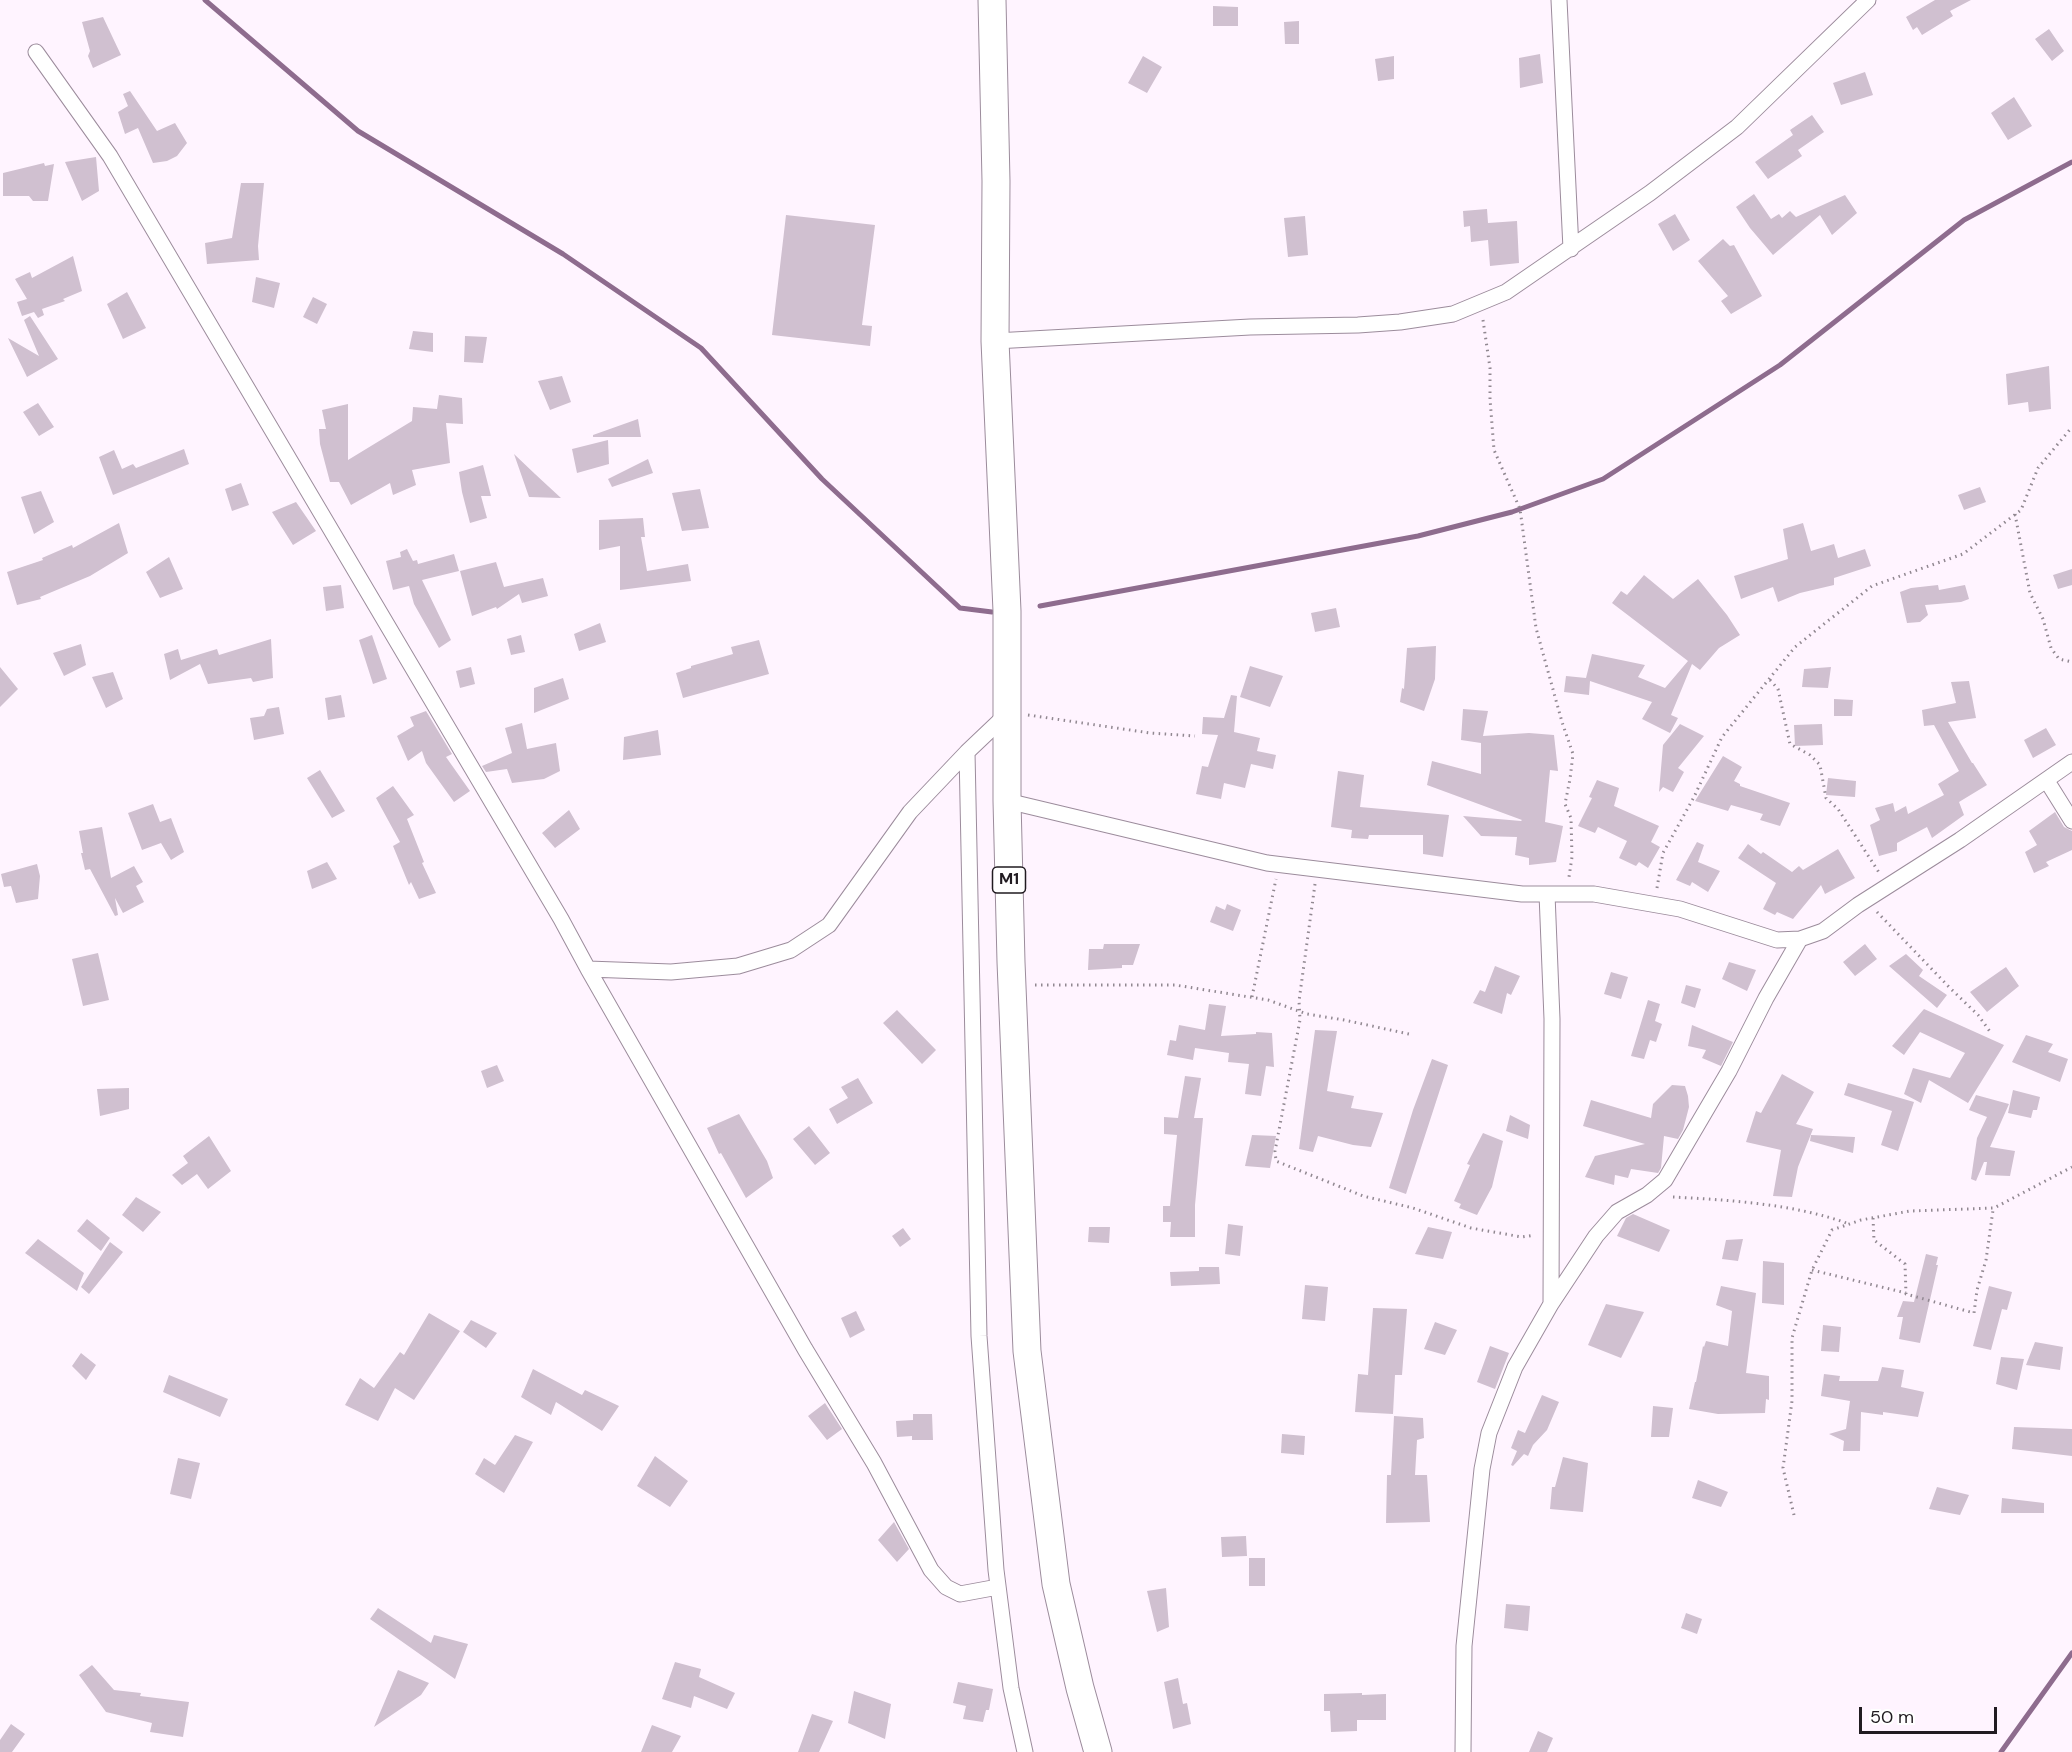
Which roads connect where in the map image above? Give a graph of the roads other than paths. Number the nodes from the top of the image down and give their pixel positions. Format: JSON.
{"nodes":[{"id":1,"x":992,"y":0,"type":"edge"},
{"id":2,"x":1559,"y":0,"type":"edge"},
{"id":3,"x":1868,"y":0,"type":"edge"},
{"id":4,"x":36,"y":52,"type":"dead end"},
{"id":5,"x":1571,"y":249,"type":"junction"},
{"id":6,"x":995,"y":340,"type":"junction"},
{"id":7,"x":1007,"y":714,"type":"junction"},
{"id":8,"x":966,"y":752,"type":"junction"},
{"id":9,"x":2072,"y":762,"type":"edge"},
{"id":10,"x":2047,"y":781,"type":"junction"},
{"id":11,"x":1008,"y":801,"type":"junction"},
{"id":12,"x":2072,"y":821,"type":"edge"},
{"id":13,"x":1547,"y":894,"type":"junction"},
{"id":14,"x":1800,"y":939,"type":"junction"},
{"id":15,"x":588,"y":969,"type":"junction"},
{"id":16,"x":1551,"y":1304,"type":"junction"},
{"id":17,"x":998,"y":1587,"type":"junction"},
{"id":18,"x":1025,"y":1752,"type":"edge"},
{"id":19,"x":1098,"y":1752,"type":"edge"},
{"id":20,"x":1463,"y":1752,"type":"edge"}],
"edges":[{"from":1,"to":6,"type":"highway","number":"M1"},
{"from":2,"to":5,"type":"street"},
{"from":3,"to":5,"type":"street"},
{"from":4,"to":15,"type":"street"},
{"from":5,"to":6,"type":"street"},
{"from":6,"to":7,"type":"highway","number":"M1"},
{"from":7,"to":8,"type":"street"},
{"from":7,"to":11,"type":"highway","number":"M1"},
{"from":8,"to":15,"type":"street"},
{"from":8,"to":17,"type":"street"},
{"from":9,"to":10,"type":"street"},
{"from":10,"to":12,"type":"street"},
{"from":10,"to":14,"type":"street"},
{"from":11,"to":13,"type":"street"},
{"from":11,"to":19,"type":"highway","number":"M1"},
{"from":13,"to":14,"type":"street"},
{"from":13,"to":16,"type":"street"},
{"from":14,"to":16,"type":"street"},
{"from":15,"to":17,"type":"street"},
{"from":16,"to":20,"type":"street"},
{"from":17,"to":18,"type":"street"}]}
